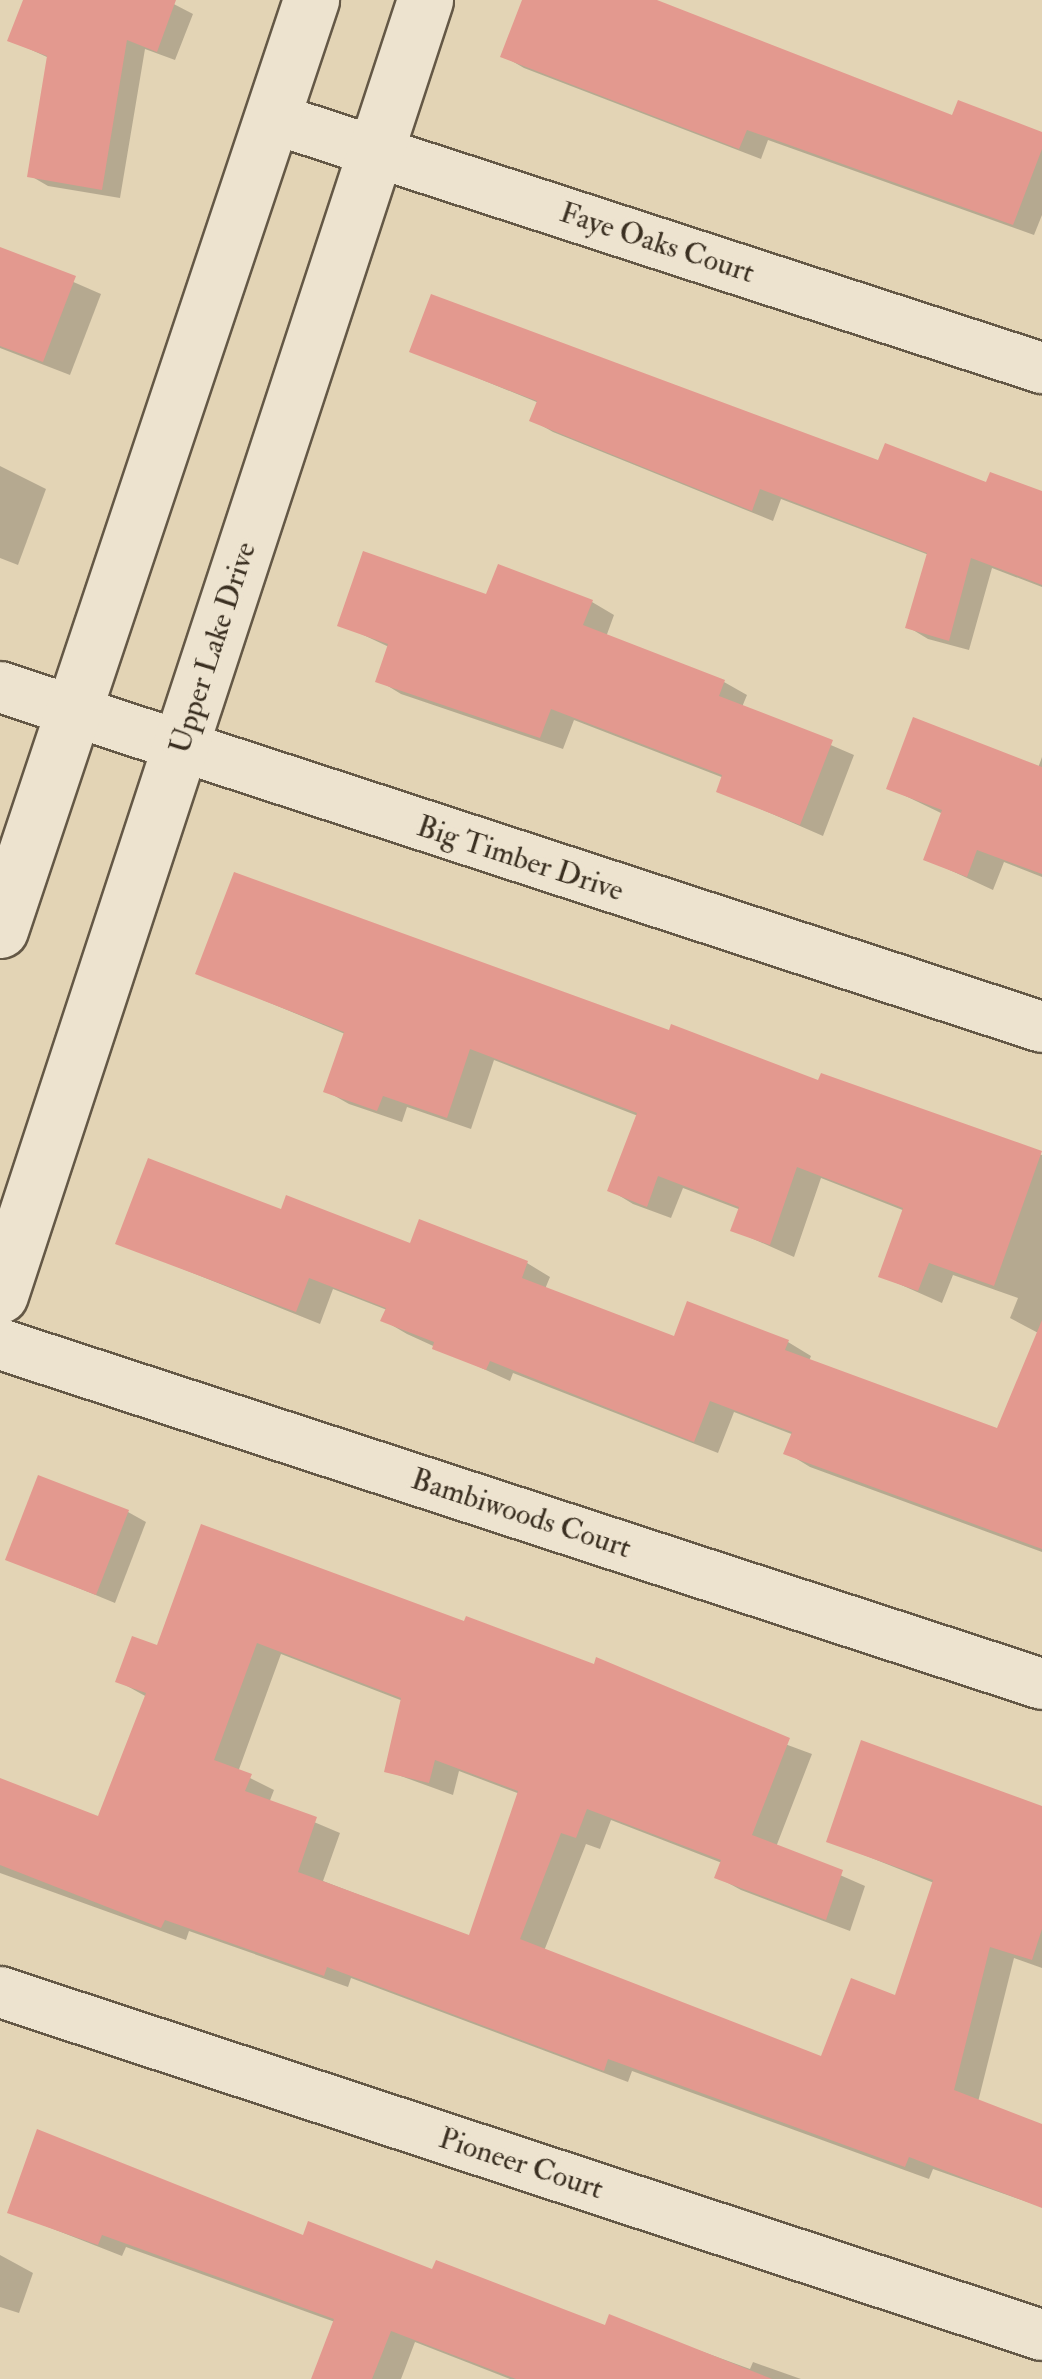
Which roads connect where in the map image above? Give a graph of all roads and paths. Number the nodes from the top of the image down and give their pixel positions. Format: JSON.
{"nodes":[{"id":1,"x":310,"y":0,"type":"edge"},
{"id":2,"x":425,"y":0,"type":"edge"},
{"id":3,"x":272,"y":118,"type":"junction"},
{"id":4,"x":374,"y":150,"type":"junction"},
{"id":5,"x":1042,"y":368,"type":"edge"},
{"id":6,"x":0,"y":687,"type":"edge"},
{"id":7,"x":70,"y":710,"type":"junction"},
{"id":8,"x":181,"y":749,"type":"junction"},
{"id":9,"x":0,"y":930,"type":"edge"},
{"id":10,"x":1042,"y":1027,"type":"edge"},
{"id":11,"x":0,"y":1295,"type":"edge"},
{"id":12,"x":0,"y":1344,"type":"edge"},
{"id":13,"x":1042,"y":1684,"type":"edge"},
{"id":14,"x":0,"y":1992,"type":"edge"},
{"id":15,"x":1042,"y":2335,"type":"edge"}],
"edges":[{"from":1,"to":3,"type":"street"},
{"from":2,"to":4,"type":"street","name":"Upper Lake Drive"},
{"from":3,"to":4,"type":"street","name":"Faye Oaks Court"},
{"from":3,"to":7,"type":"street"},
{"from":4,"to":5,"type":"street","name":"Faye Oaks Court"},
{"from":4,"to":8,"type":"street","name":"Upper Lake Drive"},
{"from":6,"to":7,"type":"street","name":"Big Timber Drive"},
{"from":7,"to":8,"type":"street","name":"Big Timber Drive"},
{"from":7,"to":9,"type":"street"},
{"from":8,"to":10,"type":"street","name":"Big Timber Drive"},
{"from":8,"to":11,"type":"street","name":"Upper Lake Drive"},
{"from":12,"to":13,"type":"street","name":"Bambiwoods Court"},
{"from":14,"to":15,"type":"street","name":"Pioneer Court"}]}
